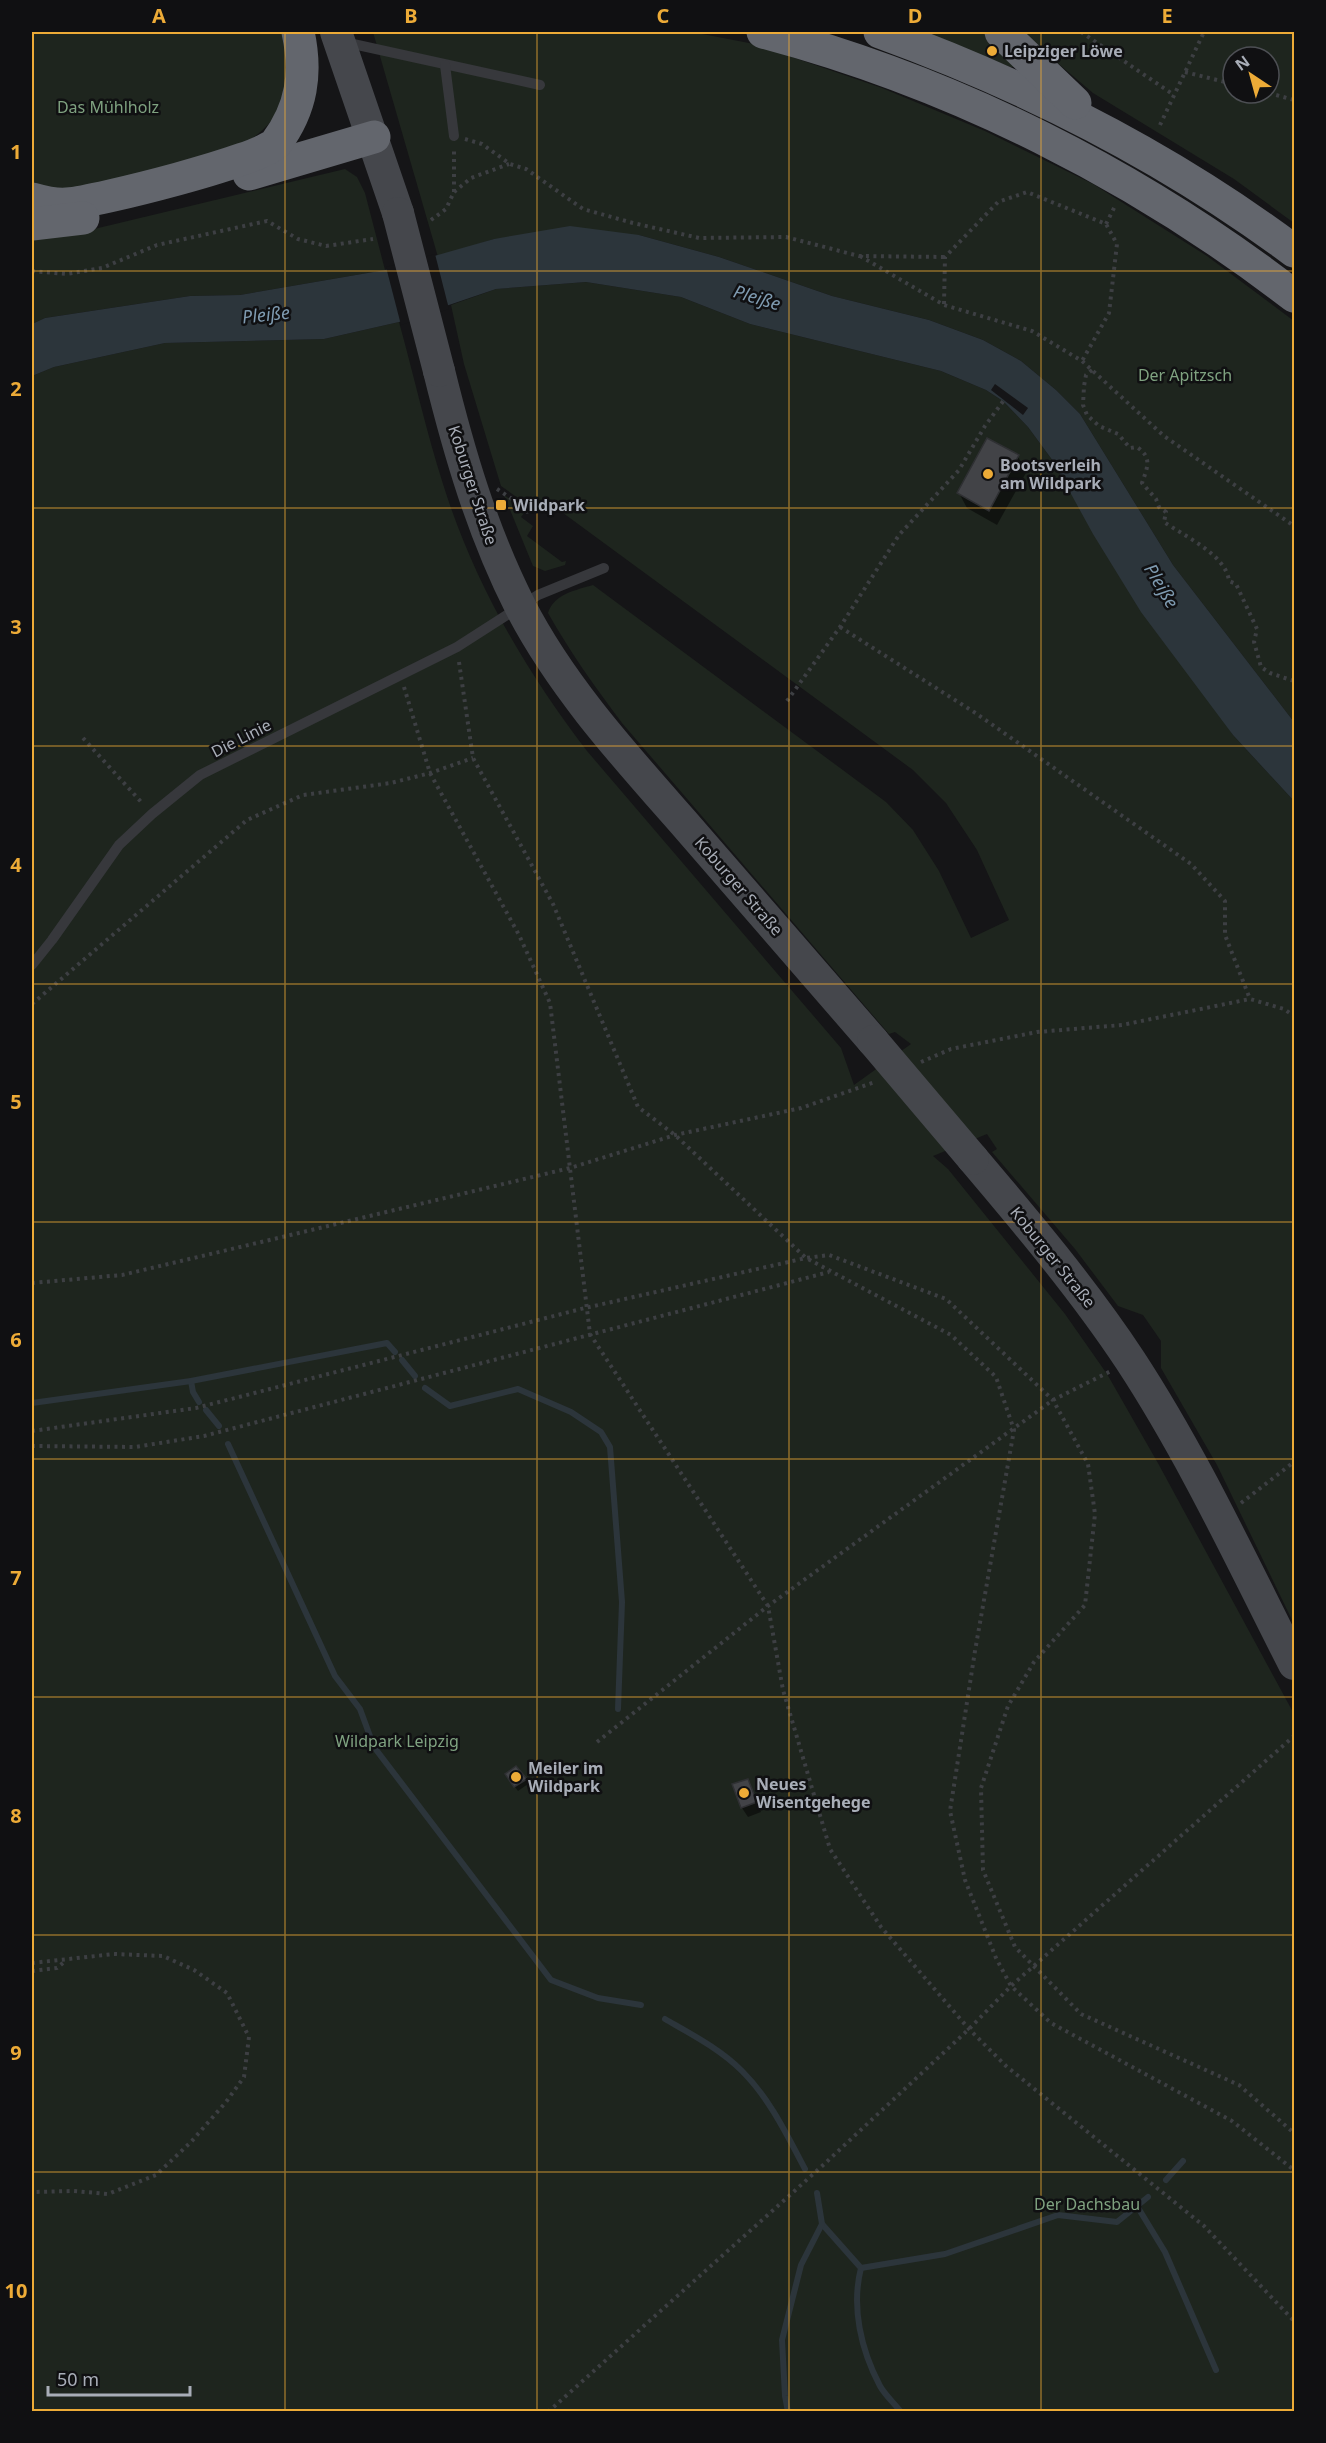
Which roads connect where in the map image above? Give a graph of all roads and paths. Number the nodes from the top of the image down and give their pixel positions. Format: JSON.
{"nodes":[{"id":1,"x":298,"y":32,"type":"edge"},
{"id":2,"x":763,"y":32,"type":"edge"},
{"id":3,"x":880,"y":32,"type":"edge"},
{"id":4,"x":1001,"y":32,"type":"edge"},
{"id":5,"x":1081,"y":32,"type":"edge"},
{"id":6,"x":1204,"y":32,"type":"edge"},
{"id":7,"x":338,"y":37,"type":"edge"},
{"id":8,"x":445,"y":65,"type":"junction"},
{"id":9,"x":1185,"y":72,"type":"junction"},
{"id":10,"x":1221,"y":81,"type":"edge"},
{"id":11,"x":540,"y":84,"type":"dead end"},
{"id":12,"x":1174,"y":95,"type":"junction"},
{"id":13,"x":1160,"y":125,"type":"dead end"},
{"id":14,"x":370,"y":127,"type":"junction"},
{"id":15,"x":1104,"y":131,"type":"junction"},
{"id":16,"x":454,"y":136,"type":"junction"},
{"id":17,"x":275,"y":146,"type":"junction"},
{"id":18,"x":510,"y":164,"type":"junction"},
{"id":19,"x":454,"y":192,"type":"junction"},
{"id":20,"x":1118,"y":197,"type":"dead end"},
{"id":21,"x":32,"y":198,"type":"edge"},
{"id":22,"x":431,"y":220,"type":"dead end"},
{"id":23,"x":32,"y":224,"type":"edge"},
{"id":24,"x":1106,"y":224,"type":"junction"},
{"id":25,"x":373,"y":238,"type":"dead end"},
{"id":26,"x":1294,"y":251,"type":"edge"},
{"id":27,"x":859,"y":256,"type":"junction"},
{"id":28,"x":945,"y":257,"type":"junction"},
{"id":29,"x":32,"y":271,"type":"edge"},
{"id":30,"x":1294,"y":296,"type":"edge"},
{"id":31,"x":944,"y":305,"type":"junction"},
{"id":32,"x":1082,"y":361,"type":"junction"},
{"id":33,"x":1092,"y":370,"type":"junction"},
{"id":34,"x":1004,"y":400,"type":"dead end"},
{"id":35,"x":1294,"y":526,"type":"edge"},
{"id":36,"x":604,"y":568,"type":"dead end"},
{"id":37,"x":520,"y":607,"type":"junction"},
{"id":38,"x":840,"y":627,"type":"junction"},
{"id":39,"x":457,"y":647,"type":"junction"},
{"id":40,"x":399,"y":675,"type":"junction"},
{"id":41,"x":1294,"y":681,"type":"edge"},
{"id":42,"x":787,"y":701,"type":"dead end"},
{"id":43,"x":83,"y":738,"type":"dead end"},
{"id":44,"x":473,"y":758,"type":"junction"},
{"id":45,"x":430,"y":773,"type":"junction"},
{"id":46,"x":152,"y":814,"type":"junction"},
{"id":47,"x":32,"y":965,"type":"edge"},
{"id":48,"x":1250,"y":999,"type":"junction"},
{"id":49,"x":32,"y":1004,"type":"edge"},
{"id":50,"x":1294,"y":1016,"type":"edge"},
{"id":51,"x":920,"y":1063,"type":"dead end"},
{"id":52,"x":878,"y":1081,"type":"dead end"},
{"id":53,"x":675,"y":1135,"type":"junction"},
{"id":54,"x":570,"y":1168,"type":"junction"},
{"id":55,"x":807,"y":1258,"type":"junction"},
{"id":56,"x":830,"y":1272,"type":"junction"},
{"id":57,"x":32,"y":1283,"type":"edge"},
{"id":58,"x":585,"y":1308,"type":"junction"},
{"id":59,"x":590,"y":1334,"type":"junction"},
{"id":60,"x":1129,"y":1359,"type":"junction"},
{"id":61,"x":1053,"y":1400,"type":"junction"},
{"id":62,"x":1014,"y":1430,"type":"junction"},
{"id":63,"x":32,"y":1431,"type":"edge"},
{"id":64,"x":32,"y":1446,"type":"edge"},
{"id":65,"x":1294,"y":1462,"type":"edge"},
{"id":66,"x":1219,"y":1517,"type":"junction"},
{"id":67,"x":768,"y":1606,"type":"junction"},
{"id":68,"x":1294,"y":1664,"type":"edge"},
{"id":69,"x":1294,"y":1736,"type":"edge"},
{"id":70,"x":597,"y":1742,"type":"dead end"},
{"id":71,"x":64,"y":1959,"type":"junction"},
{"id":72,"x":32,"y":1963,"type":"edge"},
{"id":73,"x":1034,"y":1968,"type":"junction"},
{"id":74,"x":32,"y":1971,"type":"edge"},
{"id":75,"x":1011,"y":1986,"type":"junction"},
{"id":76,"x":969,"y":2029,"type":"junction"},
{"id":77,"x":1294,"y":2133,"type":"edge"},
{"id":78,"x":1294,"y":2170,"type":"edge"},
{"id":79,"x":32,"y":2192,"type":"edge"},
{"id":80,"x":1294,"y":2320,"type":"edge"},
{"id":81,"x":548,"y":2412,"type":"edge"}],
"edges":[{"from":1,"to":17,"type":"highway"},
{"from":2,"to":30,"type":"highway"},
{"from":3,"to":15,"type":"highway"},
{"from":4,"to":15,"type":"highway"},
{"from":5,"to":12,"type":"path"},
{"from":6,"to":9,"type":"path"},
{"from":7,"to":8,"type":"lane"},
{"from":7,"to":14,"type":"main road","name":"Koburger Straße"},
{"from":8,"to":11,"type":"lane"},
{"from":8,"to":16,"type":"lane"},
{"from":9,"to":10,"type":"path"},
{"from":9,"to":12,"type":"path"},
{"from":12,"to":13,"type":"path"},
{"from":14,"to":17,"type":"highway"},
{"from":14,"to":23,"type":"highway"},
{"from":14,"to":37,"type":"main road","name":"Koburger Straße","bridge":true},
{"from":15,"to":26,"type":"highway"},
{"from":16,"to":18,"type":"path"},
{"from":16,"to":19,"type":"path"},
{"from":17,"to":21,"type":"highway"},
{"from":18,"to":19,"type":"path"},
{"from":18,"to":27,"type":"path"},
{"from":19,"to":22,"type":"path"},
{"from":20,"to":24,"type":"path"},
{"from":24,"to":28,"type":"path"},
{"from":24,"to":32,"type":"path"},
{"from":25,"to":29,"type":"path"},
{"from":27,"to":28,"type":"path"},
{"from":27,"to":31,"type":"path"},
{"from":28,"to":31,"type":"path"},
{"from":31,"to":32,"type":"path"},
{"from":32,"to":33,"type":"path"},
{"from":33,"to":35,"type":"path"},
{"from":33,"to":41,"type":"path"},
{"from":34,"to":38,"type":"path"},
{"from":36,"to":37,"type":"lane","name":"Die Linie"},
{"from":37,"to":39,"type":"lane","name":"Die Linie"},
{"from":37,"to":60,"type":"main road","name":"Koburger Straße","bridge":true},
{"from":38,"to":42,"type":"path"},
{"from":38,"to":48,"type":"path"},
{"from":39,"to":40,"type":"lane","name":"Die Linie"},
{"from":39,"to":44,"type":"path"},
{"from":40,"to":45,"type":"path"},
{"from":40,"to":46,"type":"lane","name":"Die Linie"},
{"from":43,"to":46,"type":"path"},
{"from":44,"to":45,"type":"path"},
{"from":44,"to":53,"type":"path"},
{"from":45,"to":49,"type":"path"},
{"from":45,"to":54,"type":"path"},
{"from":46,"to":47,"type":"lane","name":"Die Linie"},
{"from":48,"to":50,"type":"path"},
{"from":48,"to":51,"type":"path"},
{"from":52,"to":53,"type":"path"},
{"from":53,"to":54,"type":"path"},
{"from":53,"to":55,"type":"path"},
{"from":54,"to":57,"type":"path"},
{"from":54,"to":58,"type":"path"},
{"from":55,"to":56,"type":"path"},
{"from":55,"to":58,"type":"path"},
{"from":55,"to":61,"type":"path"},
{"from":56,"to":59,"type":"path"},
{"from":56,"to":62,"type":"path"},
{"from":58,"to":59,"type":"path"},
{"from":58,"to":63,"type":"path"},
{"from":59,"to":64,"type":"path"},
{"from":59,"to":67,"type":"path"},
{"from":60,"to":61,"type":"path"},
{"from":60,"to":66,"type":"main road","name":"Koburger Straße"},
{"from":61,"to":62,"type":"path"},
{"from":61,"to":73,"type":"path"},
{"from":62,"to":67,"type":"path"},
{"from":62,"to":75,"type":"path"},
{"from":65,"to":66,"type":"path"},
{"from":66,"to":68,"type":"main road","name":"Koburger Straße"},
{"from":67,"to":70,"type":"path"},
{"from":67,"to":76,"type":"path"},
{"from":69,"to":73,"type":"path"},
{"from":71,"to":72,"type":"path"},
{"from":71,"to":74,"type":"path"},
{"from":71,"to":79,"type":"path"},
{"from":73,"to":75,"type":"path"},
{"from":73,"to":77,"type":"path"},
{"from":75,"to":76,"type":"path"},
{"from":75,"to":78,"type":"path"},
{"from":76,"to":80,"type":"path"},
{"from":76,"to":81,"type":"path"}]}
